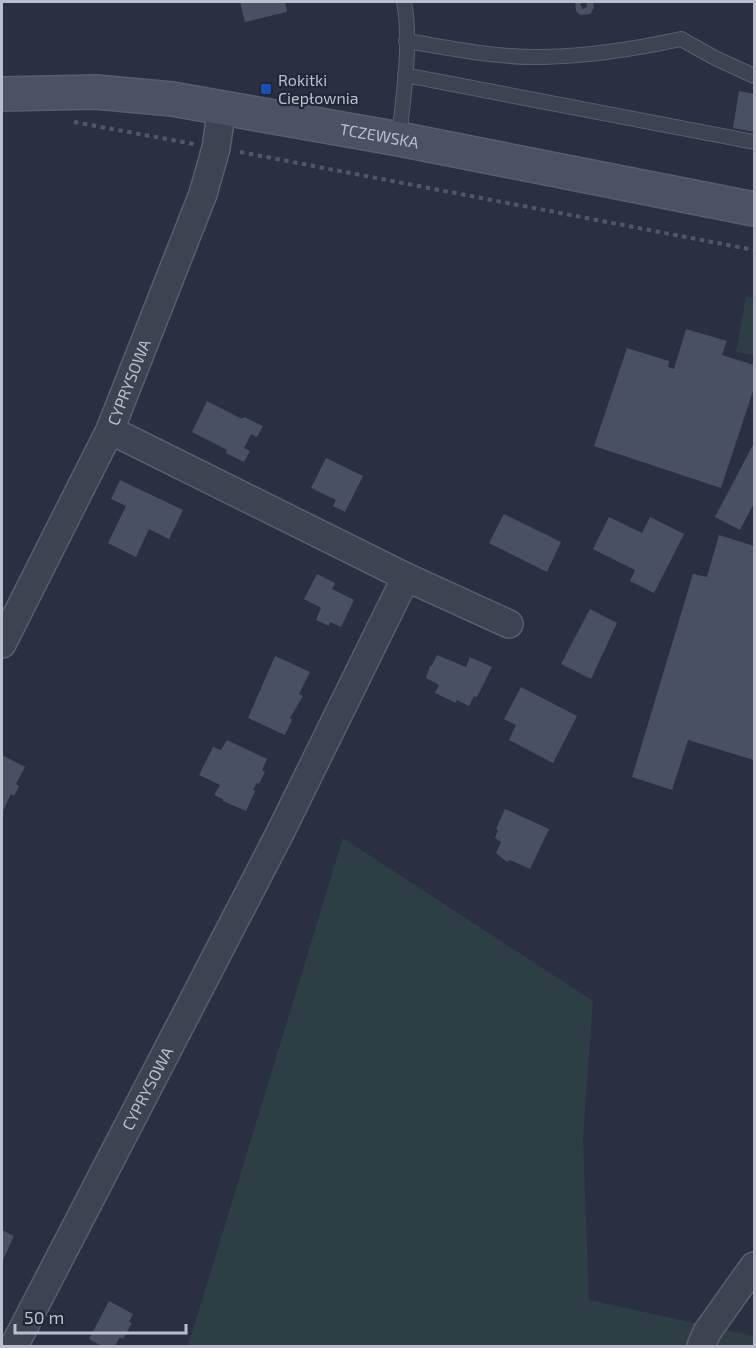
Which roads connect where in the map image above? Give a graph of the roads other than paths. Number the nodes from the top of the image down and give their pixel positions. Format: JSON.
{"nodes":[{"id":1,"x":404,"y":2,"type":"edge"},
{"id":2,"x":406,"y":40,"type":"junction"},
{"id":3,"x":405,"y":75,"type":"junction"},
{"id":4,"x":754,"y":76,"type":"edge"},
{"id":5,"x":2,"y":94,"type":"edge"},
{"id":6,"x":222,"y":107,"type":"junction"},
{"id":7,"x":399,"y":139,"type":"junction"},
{"id":8,"x":754,"y":142,"type":"edge"},
{"id":9,"x":754,"y":209,"type":"edge"},
{"id":10,"x":110,"y":430,"type":"junction"},
{"id":11,"x":406,"y":577,"type":"junction"},
{"id":12,"x":509,"y":624,"type":"dead end"},
{"id":13,"x":2,"y":644,"type":"edge"},
{"id":14,"x":754,"y":1266,"type":"edge"},
{"id":15,"x":14,"y":1347,"type":"edge"},
{"id":16,"x":701,"y":1347,"type":"edge"}],
"edges":[{"from":1,"to":2,"type":"lane"},
{"from":2,"to":3,"type":"lane"},
{"from":2,"to":4,"type":"lane"},
{"from":3,"to":7,"type":"lane"},
{"from":3,"to":8,"type":"lane"},
{"from":5,"to":6,"type":"street","name":"TCZEWSKA"},
{"from":6,"to":7,"type":"street","name":"TCZEWSKA"},
{"from":6,"to":10,"type":"street","name":"CYPRYSOWA"},
{"from":7,"to":9,"type":"street","name":"TCZEWSKA"},
{"from":10,"to":11,"type":"street"},
{"from":10,"to":13,"type":"street","name":"CYPRYSOWA"},
{"from":11,"to":12,"type":"street"},
{"from":11,"to":15,"type":"street","name":"CYPRYSOWA"},
{"from":14,"to":16,"type":"street"}]}
